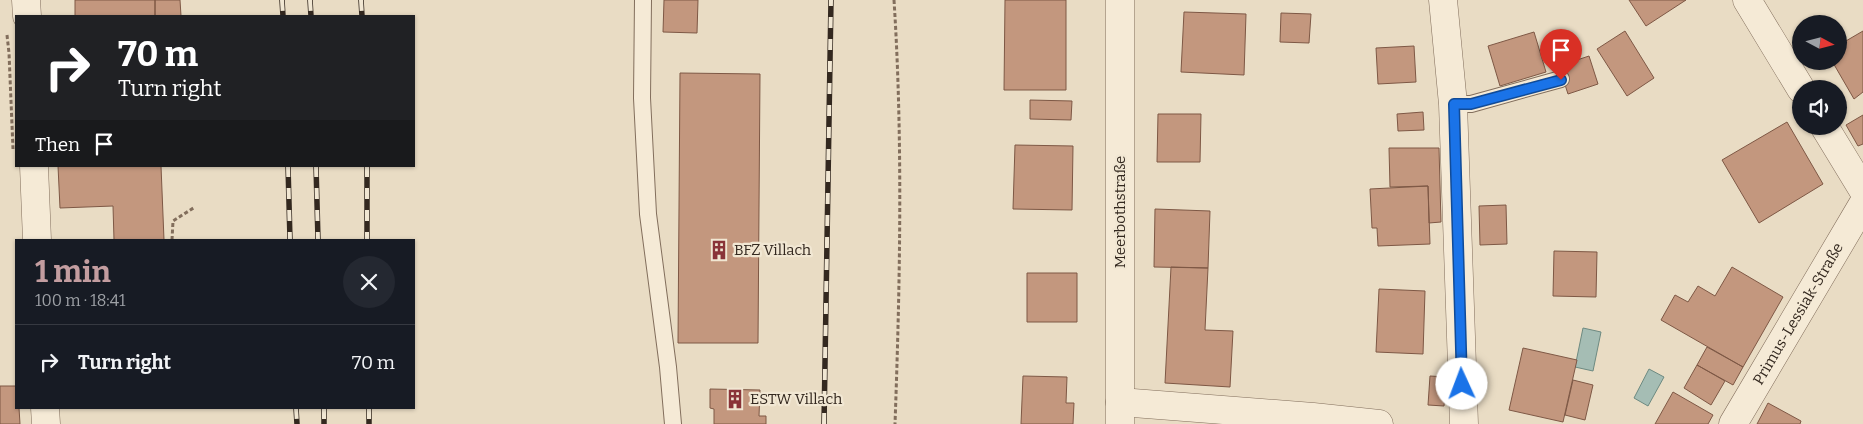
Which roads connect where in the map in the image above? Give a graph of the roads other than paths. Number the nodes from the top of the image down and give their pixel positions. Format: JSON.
{"nodes":[{"id":1,"x":26,"y":0,"type":"edge"},
{"id":2,"x":643,"y":0,"type":"edge"},
{"id":3,"x":1120,"y":0,"type":"edge"},
{"id":4,"x":1443,"y":0,"type":"edge"},
{"id":5,"x":1747,"y":0,"type":"edge"},
{"id":6,"x":19,"y":15,"type":"edge"},
{"id":7,"x":1561,"y":80,"type":"dead end"},
{"id":8,"x":1796,"y":80,"type":"edge"},
{"id":9,"x":1454,"y":104,"type":"junction"},
{"id":10,"x":1829,"y":135,"type":"edge"},
{"id":11,"x":24,"y":167,"type":"edge"},
{"id":12,"x":1863,"y":190,"type":"edge"},
{"id":13,"x":1863,"y":204,"type":"edge"},
{"id":14,"x":37,"y":239,"type":"edge"},
{"id":15,"x":45,"y":409,"type":"edge"},
{"id":16,"x":1120,"y":413,"type":"edge"},
{"id":17,"x":46,"y":424,"type":"edge"},
{"id":18,"x":673,"y":424,"type":"edge"},
{"id":19,"x":1380,"y":424,"type":"edge"},
{"id":20,"x":1464,"y":424,"type":"edge"},
{"id":21,"x":1733,"y":424,"type":"edge"}],
"edges":[{"from":1,"to":6,"type":"street"},
{"from":2,"to":18,"type":"lane"},
{"from":3,"to":16,"type":"street","name":"Meerbothstraße"},
{"from":4,"to":9,"type":"street"},
{"from":5,"to":8,"type":"street"},
{"from":7,"to":9,"type":"lane"},
{"from":9,"to":20,"type":"street"},
{"from":10,"to":12,"type":"street"},
{"from":11,"to":14,"type":"street"},
{"from":13,"to":21,"type":"street","name":"Primus-Lessiak-Straße"},
{"from":15,"to":17,"type":"street"},
{"from":16,"to":19,"type":"street"}]}
